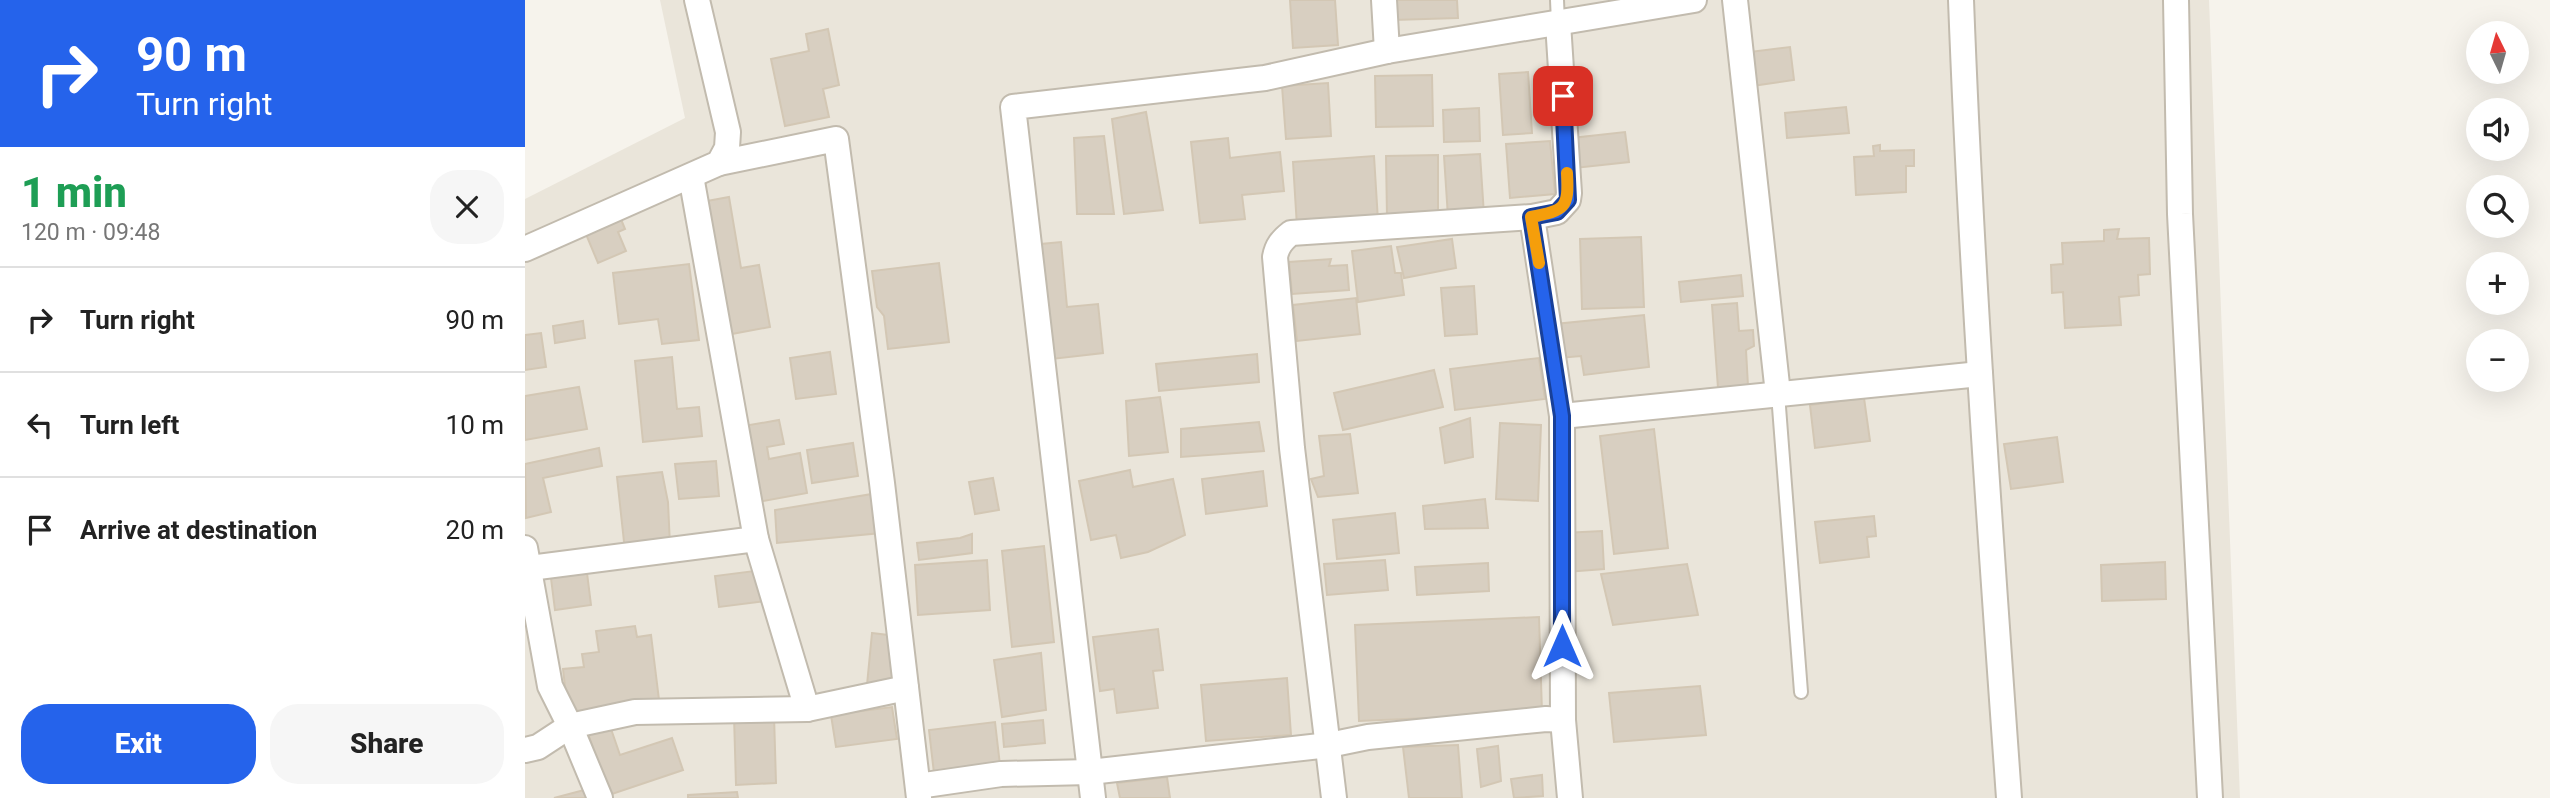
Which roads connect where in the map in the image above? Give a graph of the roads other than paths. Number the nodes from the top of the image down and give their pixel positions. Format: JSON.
{"nodes":[{"id":1,"x":697,"y":0,"type":"edge"},
{"id":2,"x":1384,"y":0,"type":"edge"},
{"id":3,"x":1694,"y":0,"type":"edge"},
{"id":4,"x":1735,"y":0,"type":"edge"},
{"id":5,"x":1961,"y":0,"type":"edge"},
{"id":6,"x":2176,"y":0,"type":"edge"},
{"id":7,"x":1557,"y":11,"type":"edge"},
{"id":8,"x":1387,"y":51,"type":"junction"},
{"id":9,"x":719,"y":163,"type":"junction"},
{"id":10,"x":691,"y":176,"type":"junction"},
{"id":11,"x":1531,"y":217,"type":"junction"},
{"id":12,"x":525,"y":249,"type":"edge"},
{"id":13,"x":1980,"y":374,"type":"junction"},
{"id":14,"x":1778,"y":394,"type":"junction"},
{"id":15,"x":1562,"y":416,"type":"junction"},
{"id":16,"x":756,"y":539,"type":"junction"},
{"id":17,"x":527,"y":558,"type":"edge"},
{"id":18,"x":906,"y":688,"type":"junction"},
{"id":19,"x":1801,"y":692,"type":"dead end"},
{"id":20,"x":807,"y":709,"type":"junction"},
{"id":21,"x":1563,"y":720,"type":"junction"},
{"id":22,"x":570,"y":726,"type":"junction"},
{"id":23,"x":1329,"y":745,"type":"junction"},
{"id":24,"x":525,"y":750,"type":"edge"},
{"id":25,"x":1090,"y":772,"type":"junction"},
{"id":26,"x":919,"y":792,"type":"edge"},
{"id":27,"x":600,"y":798,"type":"edge"},
{"id":28,"x":1093,"y":798,"type":"edge"},
{"id":29,"x":1334,"y":798,"type":"edge"},
{"id":30,"x":1570,"y":798,"type":"edge"},
{"id":31,"x":2009,"y":798,"type":"edge"},
{"id":32,"x":2210,"y":798,"type":"edge"}],
"edges":[{"from":1,"to":9,"type":"street"},
{"from":2,"to":8,"type":"street"},
{"from":3,"to":7,"type":"street"},
{"from":4,"to":14,"type":"street"},
{"from":5,"to":13,"type":"street"},
{"from":6,"to":32,"type":"street"},
{"from":7,"to":8,"type":"street"},
{"from":7,"to":11,"type":"street"},
{"from":8,"to":25,"type":"street"},
{"from":9,"to":10,"type":"street"},
{"from":9,"to":18,"type":"street"},
{"from":10,"to":12,"type":"street"},
{"from":10,"to":16,"type":"street"},
{"from":11,"to":15,"type":"street"},
{"from":11,"to":23,"type":"street"},
{"from":13,"to":14,"type":"street"},
{"from":13,"to":31,"type":"street"},
{"from":14,"to":15,"type":"street"},
{"from":14,"to":19,"type":"lane"},
{"from":15,"to":21,"type":"street"},
{"from":16,"to":17,"type":"street"},
{"from":16,"to":20,"type":"street"},
{"from":17,"to":22,"type":"street"},
{"from":18,"to":20,"type":"street"},
{"from":18,"to":26,"type":"street"},
{"from":20,"to":22,"type":"street"},
{"from":21,"to":23,"type":"street"},
{"from":21,"to":30,"type":"street"},
{"from":22,"to":24,"type":"street"},
{"from":22,"to":27,"type":"street"},
{"from":23,"to":25,"type":"street"},
{"from":23,"to":29,"type":"street"},
{"from":25,"to":26,"type":"street"},
{"from":25,"to":28,"type":"street"}]}
